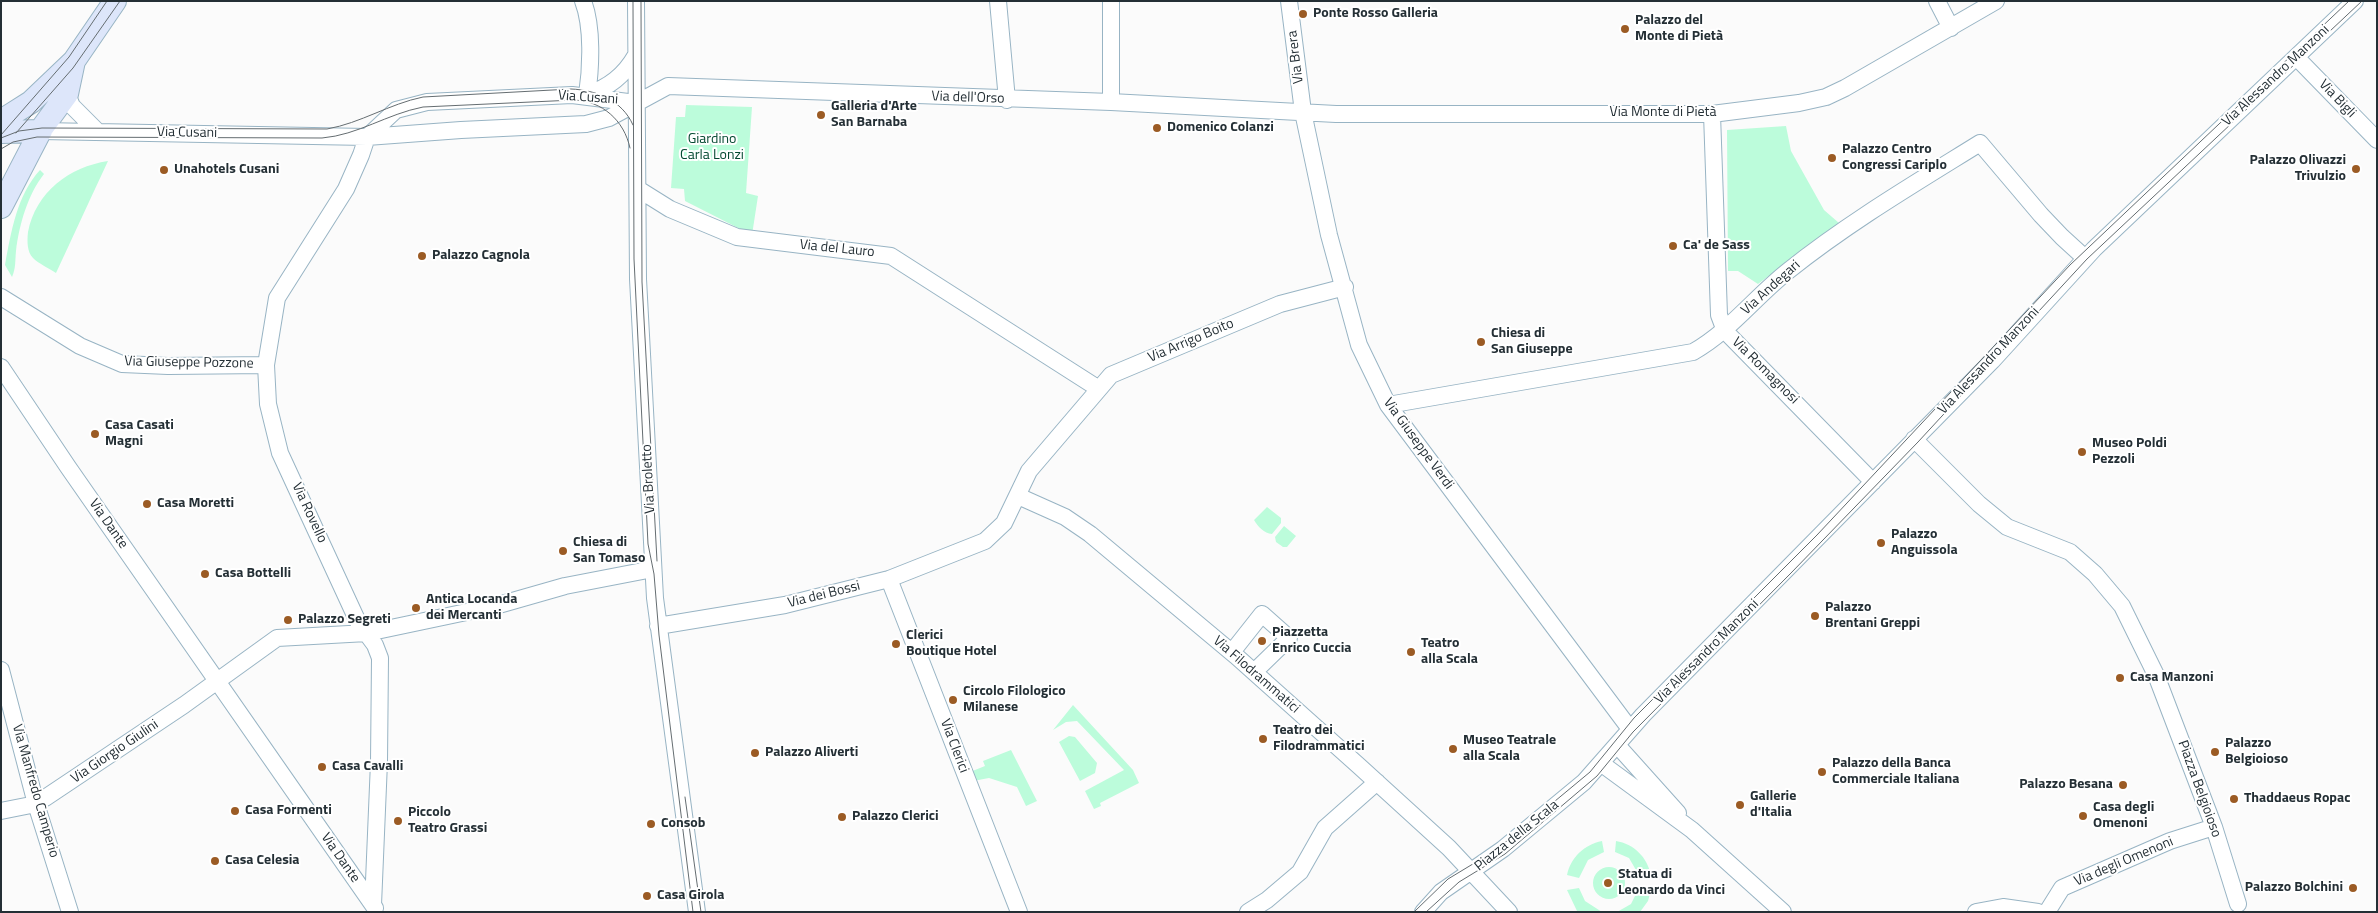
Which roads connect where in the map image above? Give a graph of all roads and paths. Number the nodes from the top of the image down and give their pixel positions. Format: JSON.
{"nodes":[{"id":1,"x":116,"y":1,"type":"edge"},
{"id":2,"x":583,"y":1,"type":"edge"},
{"id":3,"x":636,"y":1,"type":"edge"},
{"id":4,"x":998,"y":1,"type":"edge"},
{"id":5,"x":1111,"y":1,"type":"edge"},
{"id":6,"x":1289,"y":1,"type":"edge"},
{"id":7,"x":1937,"y":1,"type":"edge"},
{"id":8,"x":1996,"y":1,"type":"edge"},
{"id":9,"x":2355,"y":1,"type":"edge"},
{"id":10,"x":1952,"y":28,"type":"junction"},
{"id":11,"x":636,"y":56,"type":"junction"},
{"id":12,"x":2296,"y":58,"type":"junction"},
{"id":13,"x":74,"y":61,"type":"junction"},
{"id":14,"x":67,"y":94,"type":"junction"},
{"id":15,"x":587,"y":95,"type":"junction"},
{"id":16,"x":1007,"y":100,"type":"junction"},
{"id":17,"x":1111,"y":102,"type":"junction"},
{"id":18,"x":636,"y":103,"type":"junction"},
{"id":19,"x":1303,"y":112,"type":"junction"},
{"id":20,"x":1712,"y":114,"type":"junction"},
{"id":21,"x":1,"y":121,"type":"edge"},
{"id":22,"x":40,"y":131,"type":"junction"},
{"id":23,"x":97,"y":131,"type":"junction"},
{"id":24,"x":1,"y":132,"type":"edge"},
{"id":25,"x":367,"y":137,"type":"junction"},
{"id":26,"x":2377,"y":140,"type":"edge"},
{"id":27,"x":638,"y":190,"type":"junction"},
{"id":28,"x":1,"y":207,"type":"edge"},
{"id":29,"x":2085,"y":258,"type":"junction"},
{"id":30,"x":1345,"y":286,"type":"junction"},
{"id":31,"x":1,"y":296,"type":"edge"},
{"id":32,"x":1725,"y":331,"type":"junction"},
{"id":33,"x":266,"y":365,"type":"junction"},
{"id":34,"x":1,"y":367,"type":"edge"},
{"id":35,"x":1099,"y":389,"type":"junction"},
{"id":36,"x":1388,"y":406,"type":"junction"},
{"id":37,"x":1914,"y":439,"type":"junction"},
{"id":38,"x":1873,"y":482,"type":"junction"},
{"id":39,"x":1018,"y":496,"type":"junction"},
{"id":40,"x":984,"y":541,"type":"joint"},
{"id":41,"x":654,"y":569,"type":"junction"},
{"id":42,"x":888,"y":579,"type":"junction"},
{"id":43,"x":658,"y":626,"type":"junction"},
{"id":44,"x":367,"y":633,"type":"junction"},
{"id":45,"x":1232,"y":652,"type":"junction"},
{"id":46,"x":1,"y":670,"type":"edge"},
{"id":47,"x":1254,"y":672,"type":"junction"},
{"id":48,"x":218,"y":680,"type":"junction"},
{"id":49,"x":1630,"y":729,"type":"junction"},
{"id":50,"x":1617,"y":745,"type":"junction"},
{"id":51,"x":1602,"y":764,"type":"junction"},
{"id":52,"x":1377,"y":782,"type":"junction"},
{"id":53,"x":41,"y":801,"type":"junction"},
{"id":54,"x":1,"y":811,"type":"edge"},
{"id":55,"x":2214,"y":828,"type":"junction"},
{"id":56,"x":1692,"y":830,"type":"junction"},
{"id":57,"x":1471,"y":871,"type":"junction"},
{"id":58,"x":2238,"y":904,"type":"dead end"},
{"id":59,"x":1272,"y":906,"type":"edge"},
{"id":60,"x":375,"y":908,"type":"edge"},
{"id":61,"x":70,"y":912,"type":"edge"},
{"id":62,"x":697,"y":912,"type":"edge"},
{"id":63,"x":1020,"y":912,"type":"edge"},
{"id":64,"x":1248,"y":912,"type":"edge"},
{"id":65,"x":1423,"y":912,"type":"edge"},
{"id":66,"x":1509,"y":912,"type":"edge"},
{"id":67,"x":1783,"y":912,"type":"edge"},
{"id":68,"x":1976,"y":912,"type":"edge"},
{"id":69,"x":2038,"y":912,"type":"edge"},
{"id":70,"x":2047,"y":912,"type":"edge"}],
"edges":[{"from":1,"to":13,"type":"street"},
{"from":2,"to":15,"type":"street"},
{"from":3,"to":11,"type":"street","name":"Via Broletto"},
{"from":4,"to":16,"type":"street"},
{"from":5,"to":17,"type":"street"},
{"from":6,"to":19,"type":"street","name":"Via Brera"},
{"from":7,"to":10,"type":"street"},
{"from":8,"to":10,"type":"street","name":"Via Monte di Pietà"},
{"from":9,"to":12,"type":"street","name":"Via Alessandro Manzoni"},
{"from":10,"to":20,"type":"street","name":"Via Monte di Pietà"},
{"from":11,"to":15,"type":"street"},
{"from":11,"to":18,"type":"street","name":"Via Broletto"},
{"from":12,"to":26,"type":"street","name":"Via Bigli"},
{"from":12,"to":29,"type":"street","name":"Via Alessandro Manzoni"},
{"from":13,"to":14,"type":"street"},
{"from":13,"to":21,"type":"street"},
{"from":14,"to":22,"type":"street"},
{"from":14,"to":23,"type":"street"},
{"from":15,"to":18,"type":"street","name":"Via Cusani"},
{"from":15,"to":25,"type":"street","name":"Via Cusani"},
{"from":16,"to":17,"type":"street","name":"Via dell'Orso"},
{"from":16,"to":18,"type":"street","name":"Via dell'Orso"},
{"from":17,"to":19,"type":"street","name":"Via dell'Orso"},
{"from":18,"to":25,"type":"street","name":"Via Cusani"},
{"from":18,"to":27,"type":"street","name":"Via Broletto"},
{"from":19,"to":20,"type":"street","name":"Via Monte di Pietà"},
{"from":19,"to":30,"type":"street","name":"Via Giuseppe Verdi"},
{"from":20,"to":32,"type":"street","name":"Via Romagnosi"},
{"from":22,"to":23,"type":"street","name":"Via Cusani"},
{"from":22,"to":24,"type":"street"},
{"from":22,"to":28,"type":"street"},
{"from":23,"to":25,"type":"street","name":"Via Cusani"},
{"from":25,"to":33,"type":"street","name":"Via Rovello"},
{"from":27,"to":35,"type":"street","name":"Via del Lauro"},
{"from":27,"to":41,"type":"street","name":"Via Broletto"},
{"from":29,"to":32,"type":"street","name":"Via Andegari"},
{"from":29,"to":37,"type":"street","name":"Via Alessandro Manzoni"},
{"from":30,"to":35,"type":"street","name":"Via Arrigo Boito"},
{"from":30,"to":36,"type":"street","name":"Via Giuseppe Verdi"},
{"from":31,"to":33,"type":"street","name":"Via Giuseppe Pozzone"},
{"from":32,"to":36,"type":"street","name":"Via Andegari"},
{"from":32,"to":38,"type":"street","name":"Via Romagnosi"},
{"from":33,"to":44,"type":"street","name":"Via Rovello"},
{"from":34,"to":48,"type":"street","name":"Via Dante"},
{"from":35,"to":39,"type":"street","name":"Via Arrigo Boito"},
{"from":36,"to":49,"type":"street","name":"Via Giuseppe Verdi"},
{"from":37,"to":38,"type":"street","name":"Via Alessandro Manzoni"},
{"from":37,"to":55,"type":"street","name":"Piazza Belgioioso"},
{"from":38,"to":49,"type":"street","name":"Via Alessandro Manzoni"},
{"from":39,"to":40,"type":"street","name":"Via Arrigo Boito"},
{"from":39,"to":45,"type":"street","name":"Via Filodrammatici"},
{"from":40,"to":42,"type":"street","name":"Via dei Bossi"},
{"from":41,"to":43,"type":"street","name":"Via Broletto"},
{"from":41,"to":44,"type":"street"},
{"from":42,"to":43,"type":"street","name":"Via dei Bossi"},
{"from":42,"to":63,"type":"street","name":"Via Clerici"},
{"from":43,"to":62,"type":"street","name":"Via Broletto"},
{"from":44,"to":48,"type":"street"},
{"from":44,"to":60,"type":"street","name":"Via Rovello"},
{"from":45,"to":47,"type":"street","name":"Via Filodrammatici"},
{"from":45,"to":47,"type":"street"},
{"from":46,"to":53,"type":"street","name":"Via Manfredo Camperio"},
{"from":47,"to":52,"type":"street","name":"Via Filodrammatici"},
{"from":48,"to":53,"type":"street","name":"Via Giorgio Giulini"},
{"from":48,"to":60,"type":"street","name":"Via Dante"},
{"from":49,"to":50,"type":"street","name":"Piazza della Scala"},
{"from":50,"to":51,"type":"street","name":"Piazza della Scala"},
{"from":50,"to":56,"type":"street"},
{"from":51,"to":56,"type":"street"},
{"from":51,"to":57,"type":"street","name":"Piazza della Scala"},
{"from":52,"to":57,"type":"street","name":"Via Filodrammatici"},
{"from":52,"to":59,"type":"street"},
{"from":53,"to":54,"type":"street","name":"Via Giorgio Giulini"},
{"from":53,"to":61,"type":"street","name":"Via Manfredo Camperio"},
{"from":55,"to":58,"type":"street","name":"Piazza Belgioioso"},
{"from":55,"to":70,"type":"street","name":"Via degli Omenoni"},
{"from":56,"to":67,"type":"street"},
{"from":57,"to":65,"type":"street"},
{"from":57,"to":66,"type":"street","name":"Piazza della Scala"},
{"from":59,"to":64,"type":"street"},
{"from":68,"to":69,"type":"street"}]}
